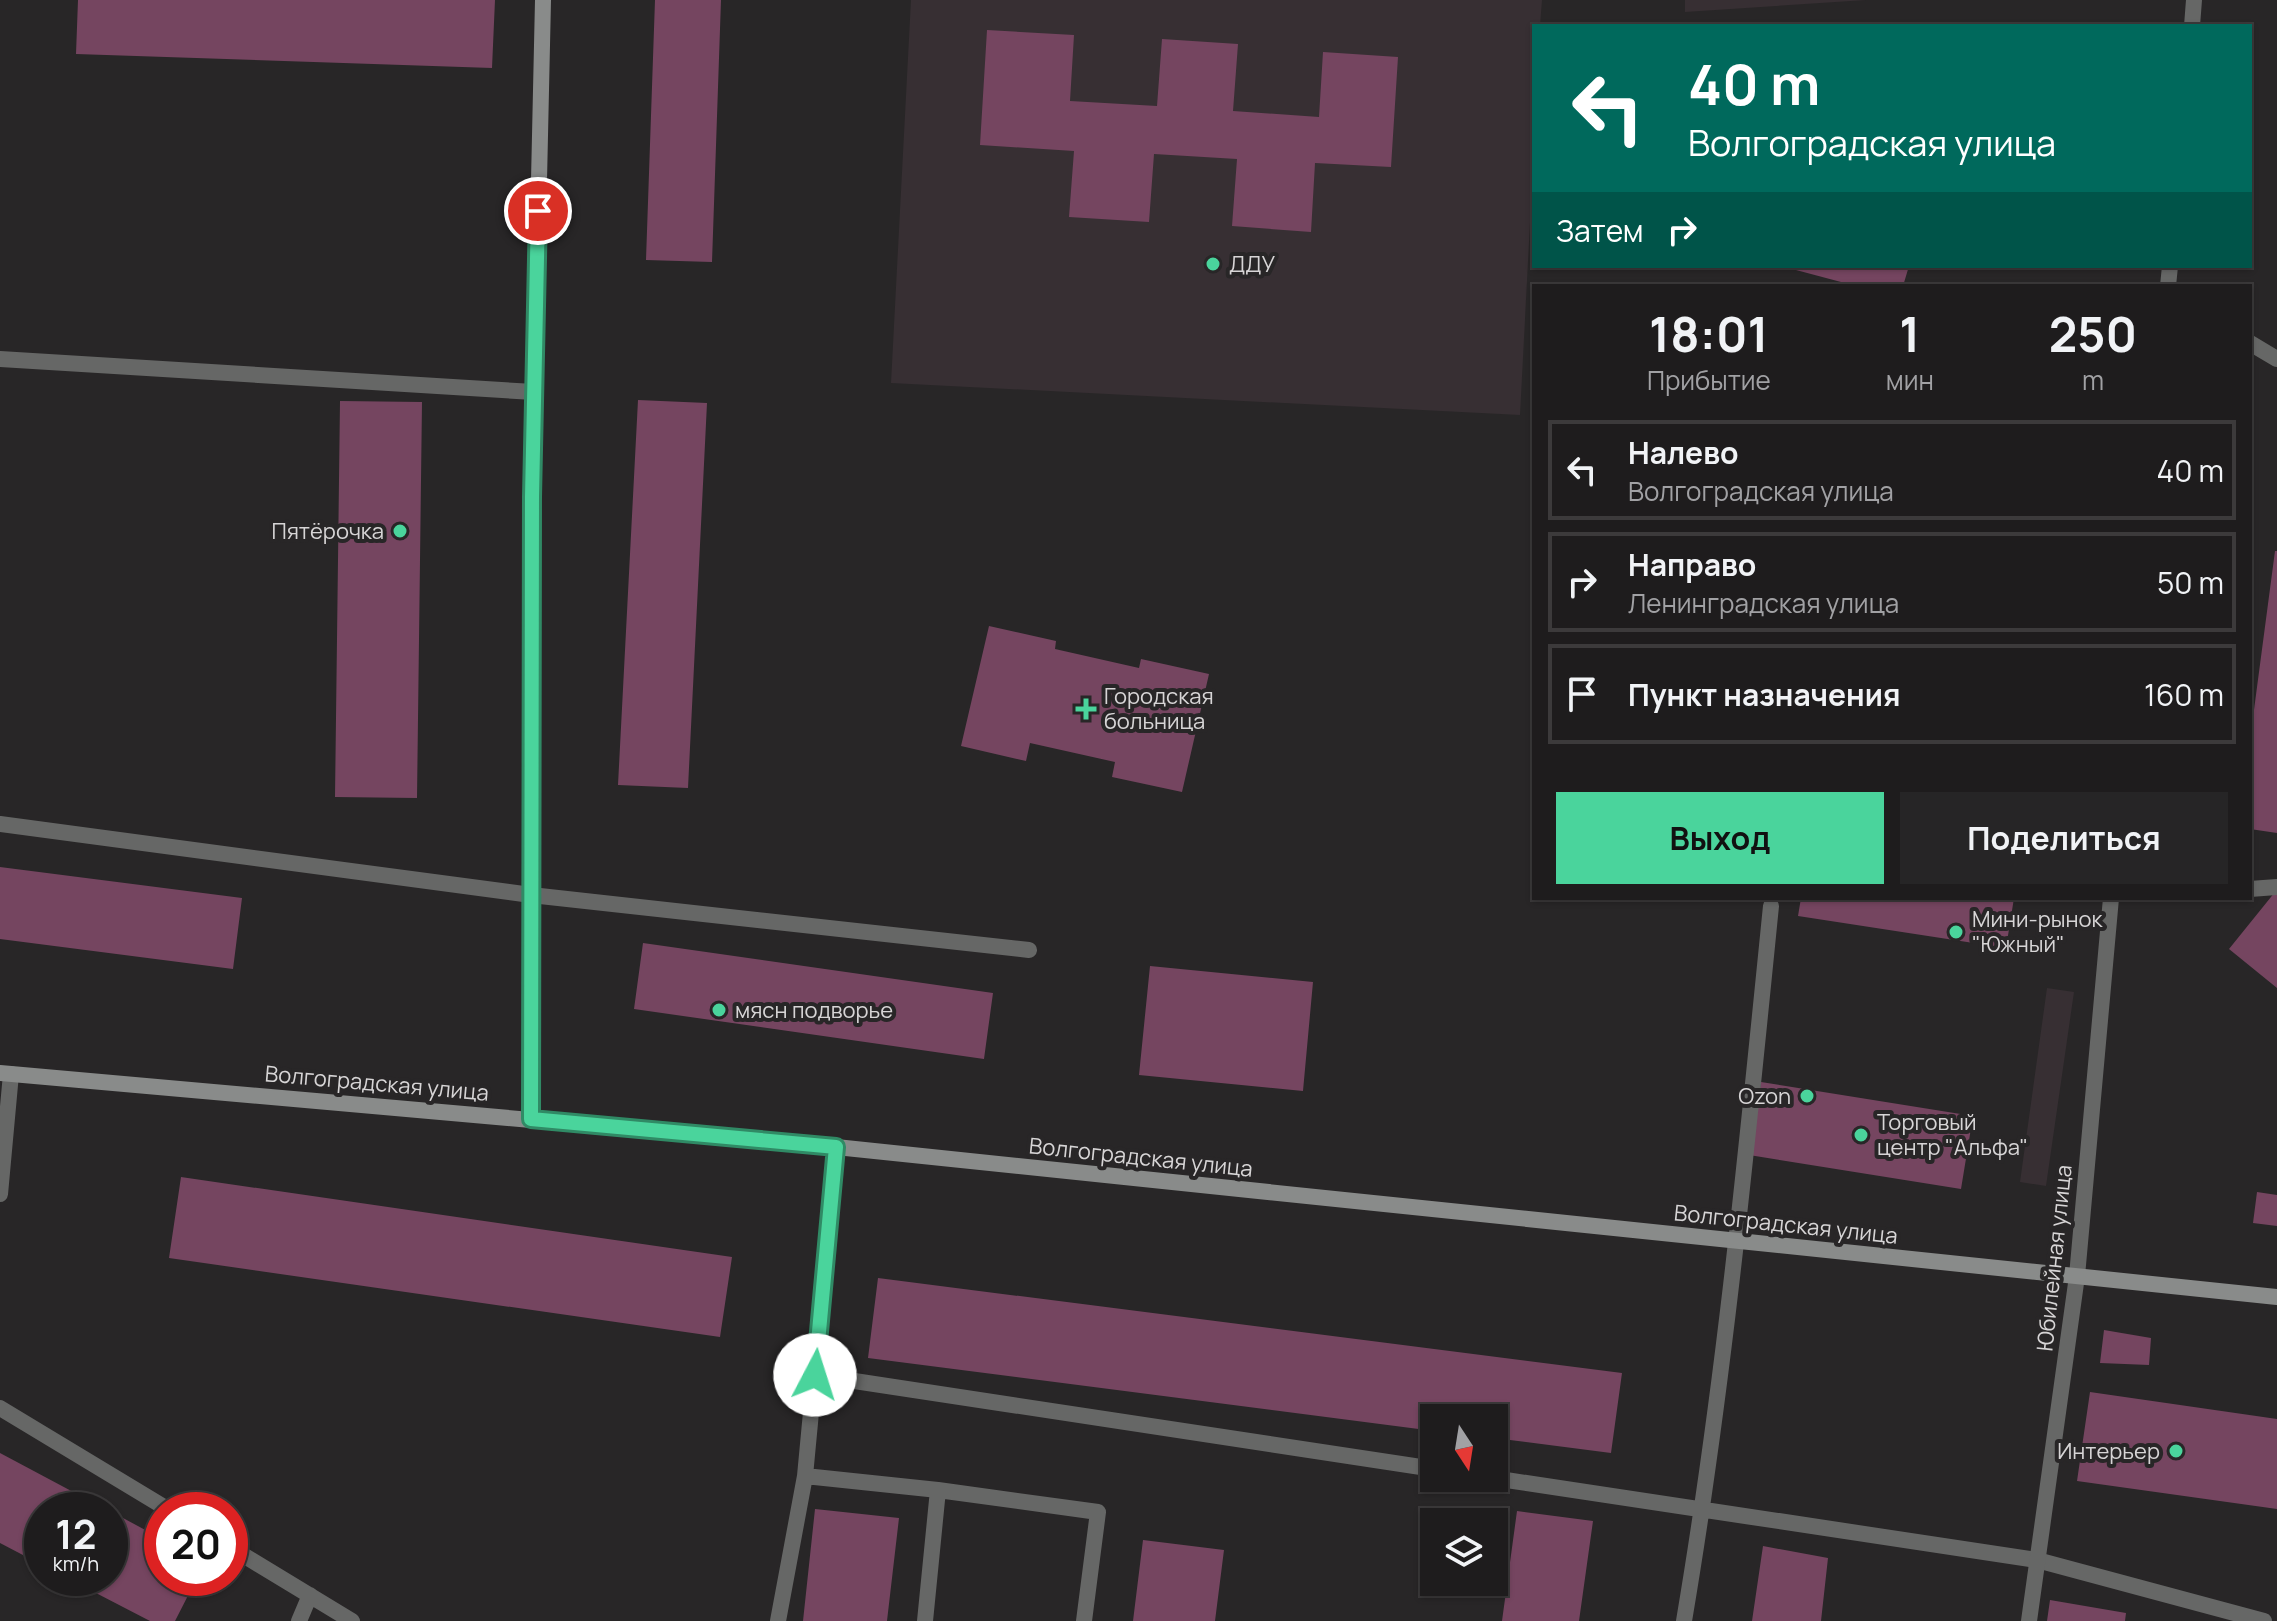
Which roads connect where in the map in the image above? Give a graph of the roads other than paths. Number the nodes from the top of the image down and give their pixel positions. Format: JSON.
{"nodes":[{"id":1,"x":543,"y":0,"type":"edge"},
{"id":2,"x":2194,"y":0,"type":"edge"},
{"id":3,"x":2192,"y":24,"type":"edge"},
{"id":4,"x":2252,"y":344,"type":"edge"},
{"id":5,"x":0,"y":359,"type":"edge"},
{"id":6,"x":2277,"y":359,"type":"edge"},
{"id":7,"x":534,"y":392,"type":"junction"},
{"id":8,"x":0,"y":824,"type":"edge"},
{"id":9,"x":2277,"y":887,"type":"edge"},
{"id":10,"x":2252,"y":889,"type":"edge"},
{"id":11,"x":531,"y":895,"type":"junction"},
{"id":12,"x":2112,"y":900,"type":"edge"},
{"id":13,"x":1771,"y":906,"type":"dead end"},
{"id":14,"x":1029,"y":950,"type":"dead end"},
{"id":15,"x":6,"y":1073,"type":"edge"},
{"id":16,"x":531,"y":1119,"type":"junction"},
{"id":17,"x":836,"y":1147,"type":"junction"},
{"id":18,"x":0,"y":1194,"type":"edge"},
{"id":19,"x":1737,"y":1241,"type":"junction"},
{"id":20,"x":2077,"y":1276,"type":"junction"},
{"id":21,"x":2277,"y":1297,"type":"edge"},
{"id":22,"x":815,"y":1375,"type":"junction"},
{"id":23,"x":0,"y":1408,"type":"edge"},
{"id":24,"x":1420,"y":1467,"type":"edge"},
{"id":25,"x":805,"y":1476,"type":"junction"},
{"id":26,"x":1508,"y":1480,"type":"edge"},
{"id":27,"x":938,"y":1490,"type":"junction"},
{"id":28,"x":144,"y":1495,"type":"edge"},
{"id":29,"x":1702,"y":1510,"type":"junction"},
{"id":30,"x":248,"y":1558,"type":"edge"},
{"id":31,"x":2037,"y":1560,"type":"junction"},
{"id":32,"x":310,"y":1595,"type":"junction"},
{"id":33,"x":299,"y":1621,"type":"edge"},
{"id":34,"x":352,"y":1621,"type":"edge"},
{"id":35,"x":778,"y":1621,"type":"edge"},
{"id":36,"x":925,"y":1621,"type":"edge"},
{"id":37,"x":1084,"y":1621,"type":"edge"},
{"id":38,"x":1684,"y":1621,"type":"edge"},
{"id":39,"x":2029,"y":1621,"type":"edge"},
{"id":40,"x":2264,"y":1621,"type":"edge"}],
"edges":[{"from":1,"to":7,"type":"main road"},
{"from":2,"to":3,"type":"street"},
{"from":4,"to":6,"type":"street"},
{"from":5,"to":7,"type":"street"},
{"from":7,"to":11,"type":"main road"},
{"from":8,"to":11,"type":"street"},
{"from":9,"to":10,"type":"street"},
{"from":11,"to":14,"type":"street"},
{"from":11,"to":16,"type":"main road"},
{"from":12,"to":20,"type":"street","name":"Юбилейная улица"},
{"from":13,"to":19,"type":"street"},
{"from":15,"to":16,"type":"main road","name":"Волгоградская улица"},
{"from":15,"to":18,"type":"street"},
{"from":16,"to":17,"type":"main road","name":"Волгоградская улица"},
{"from":17,"to":19,"type":"main road","name":"Волгоградская улица"},
{"from":17,"to":22,"type":"street"},
{"from":19,"to":20,"type":"main road","name":"Волгоградская улица"},
{"from":19,"to":29,"type":"street"},
{"from":20,"to":21,"type":"main road","name":"Волгоградская улица"},
{"from":20,"to":31,"type":"street","name":"Юбилейная улица"},
{"from":22,"to":24,"type":"street"},
{"from":22,"to":25,"type":"street"},
{"from":23,"to":28,"type":"street"},
{"from":25,"to":27,"type":"street"},
{"from":25,"to":35,"type":"street"},
{"from":26,"to":29,"type":"street"},
{"from":27,"to":36,"type":"street"},
{"from":27,"to":37,"type":"street"},
{"from":29,"to":31,"type":"street"},
{"from":29,"to":38,"type":"street"},
{"from":30,"to":32,"type":"street"},
{"from":31,"to":39,"type":"street","name":"Юбилейная улица"},
{"from":31,"to":40,"type":"street"},
{"from":32,"to":33,"type":"street"},
{"from":32,"to":34,"type":"street"}]}
